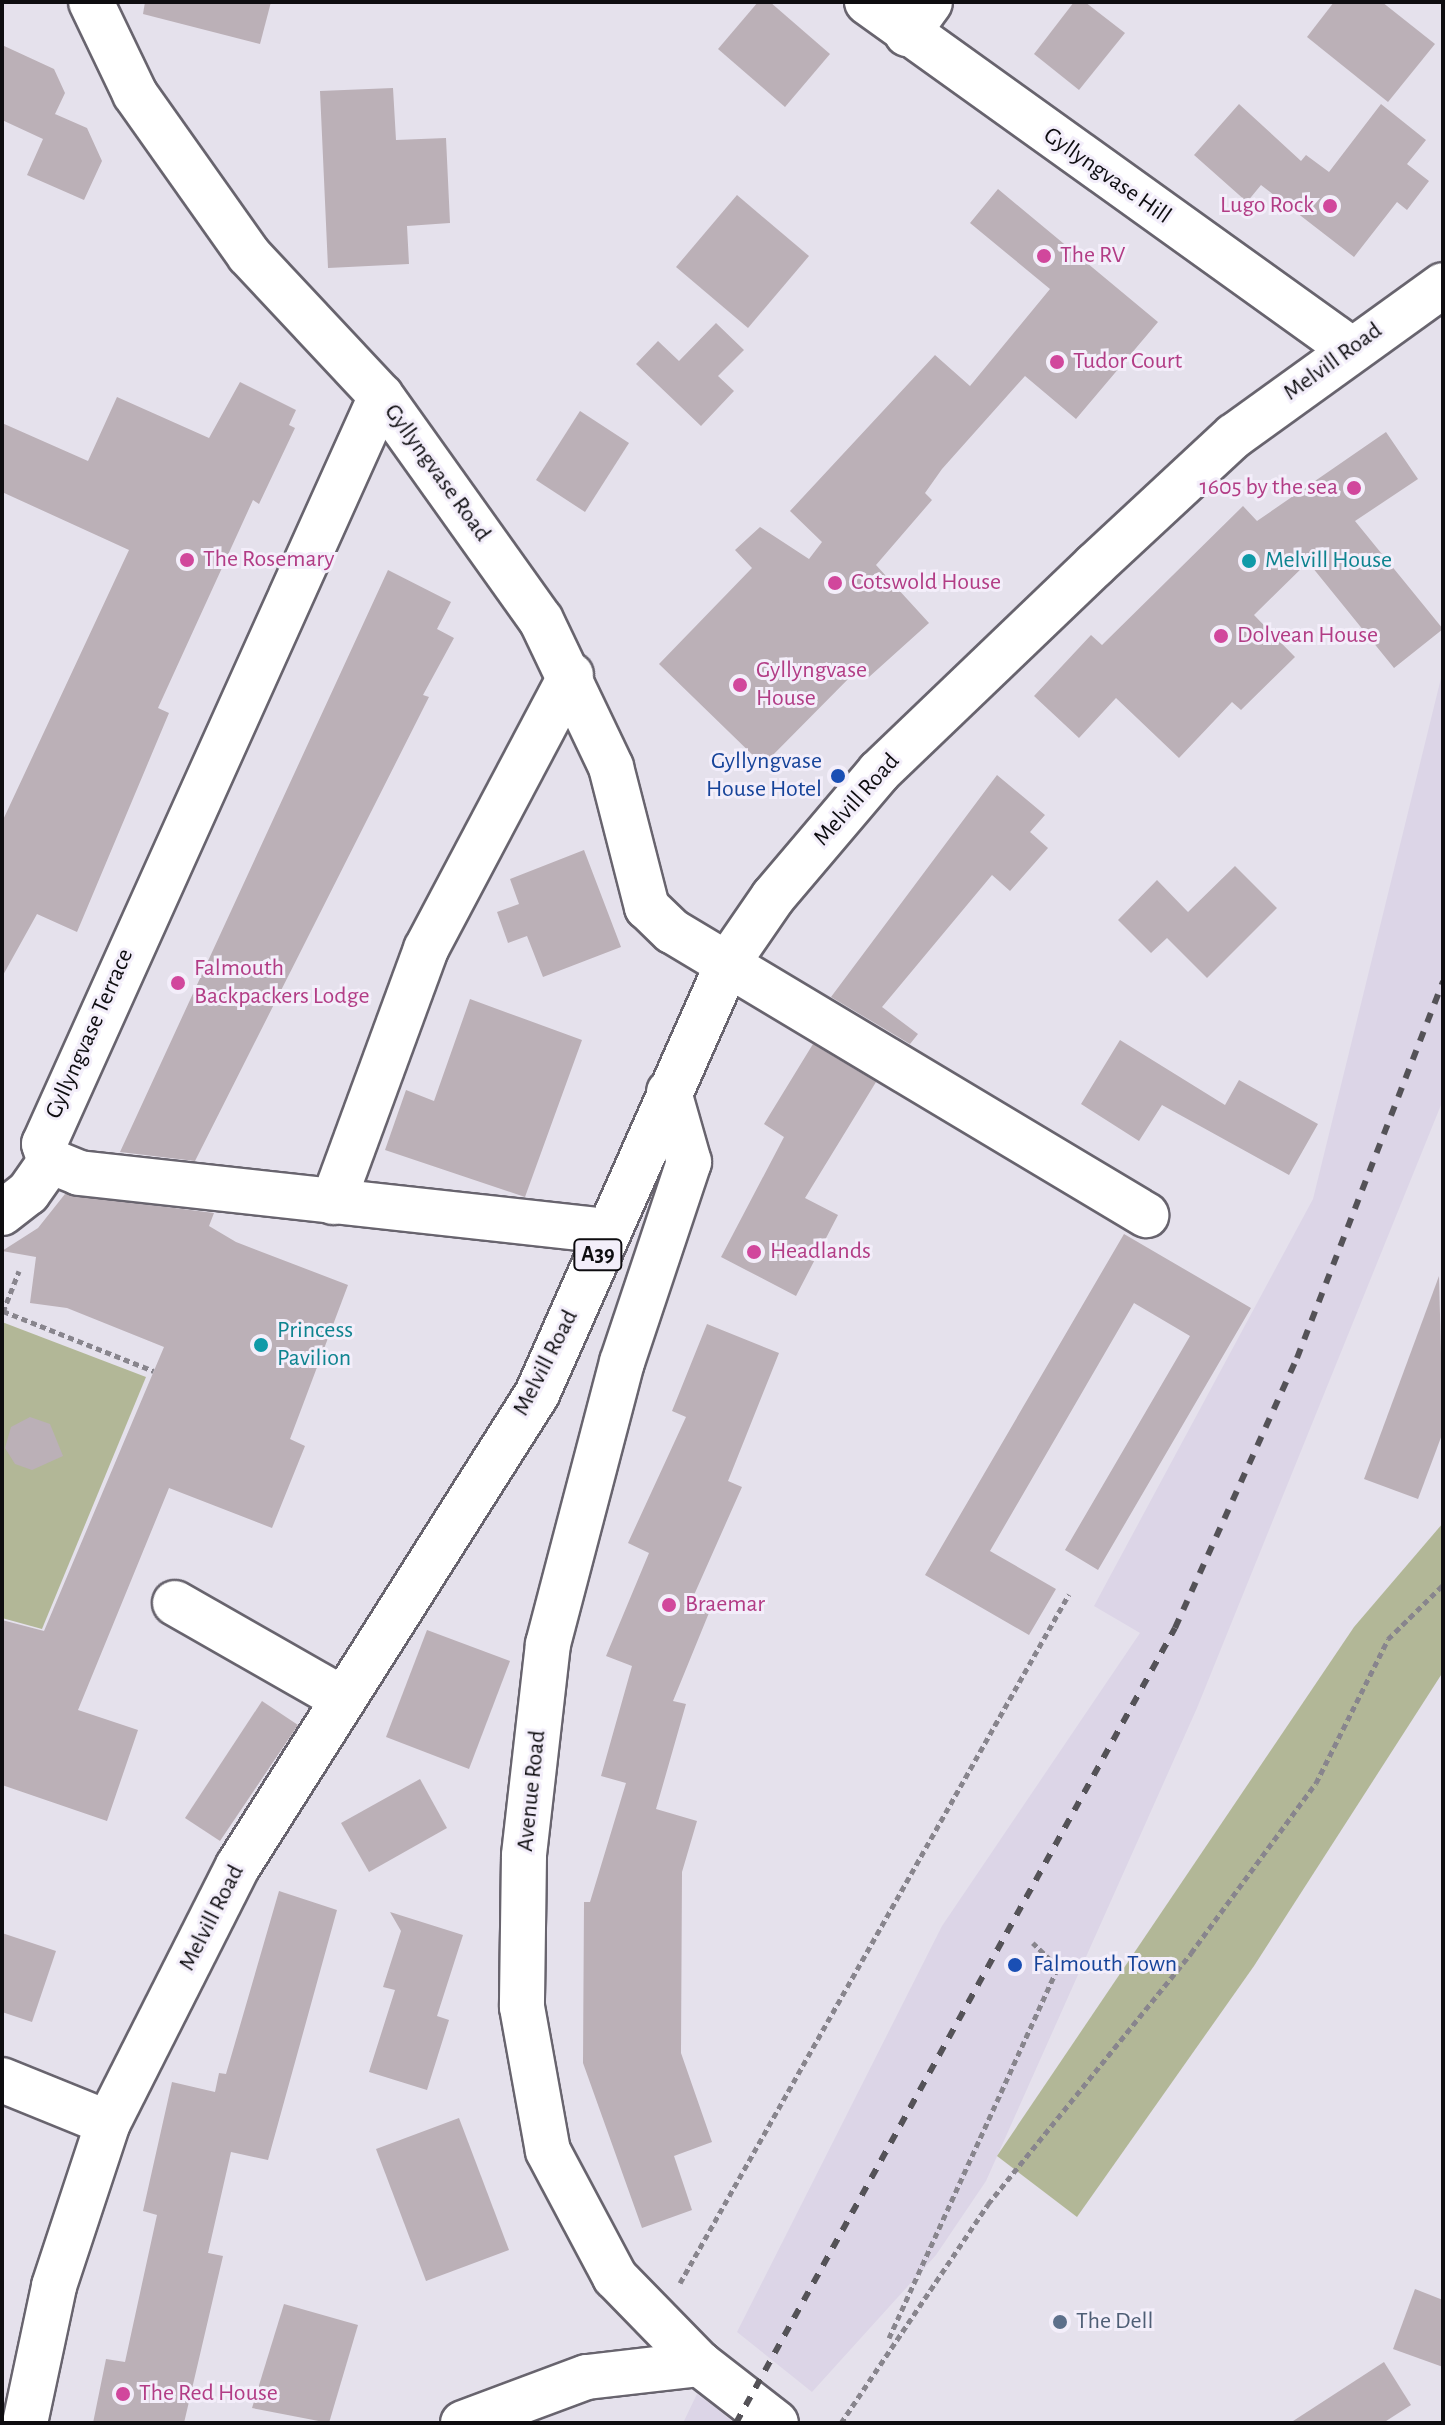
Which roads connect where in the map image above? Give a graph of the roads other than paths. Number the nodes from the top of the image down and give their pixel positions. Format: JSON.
{"nodes":[{"id":1,"x":91,"y":2,"type":"edge"},
{"id":2,"x":867,"y":2,"type":"edge"},
{"id":3,"x":918,"y":18,"type":"edge"},
{"id":4,"x":1443,"y":285,"type":"edge"},
{"id":5,"x":1348,"y":347,"type":"junction"},
{"id":6,"x":381,"y":396,"type":"junction"},
{"id":7,"x":571,"y":675,"type":"junction"},
{"id":8,"x":729,"y":961,"type":"junction"},
{"id":9,"x":669,"y":1092,"type":"junction"},
{"id":10,"x":50,"y":1161,"type":"junction"},
{"id":11,"x":333,"y":1202,"type":"junction"},
{"id":12,"x":2,"y":1213,"type":"edge"},
{"id":13,"x":1146,"y":1215,"type":"dead end"},
{"id":14,"x":608,"y":1231,"type":"junction"},
{"id":15,"x":175,"y":1603,"type":"dead end"},
{"id":16,"x":343,"y":1699,"type":"junction"},
{"id":17,"x":2,"y":2080,"type":"edge"},
{"id":18,"x":108,"y":2123,"type":"junction"},
{"id":19,"x":700,"y":2364,"type":"junction"},
{"id":20,"x":25,"y":2423,"type":"edge"},
{"id":21,"x":463,"y":2423,"type":"edge"},
{"id":22,"x":776,"y":2423,"type":"edge"}],
"edges":[{"from":1,"to":6,"type":"street","name":"Gyllyngvase Road"},
{"from":2,"to":3,"type":"street","name":"Gyllyngvase Hill"},
{"from":3,"to":5,"type":"street","name":"Gyllyngvase Hill"},
{"from":4,"to":5,"type":"street","name":"Melvill Road","number":"A39"},
{"from":5,"to":8,"type":"street","name":"Melvill Road","number":"A39"},
{"from":6,"to":7,"type":"street","name":"Gyllyngvase Road"},
{"from":6,"to":10,"type":"street","name":"Gyllyngvase Terrace"},
{"from":7,"to":8,"type":"street","name":"Gyllyngvase Road"},
{"from":7,"to":11,"type":"street"},
{"from":8,"to":9,"type":"street","name":"Melvill Road","number":"A39"},
{"from":8,"to":13,"type":"street","name":"Gyllyngvase Road"},
{"from":9,"to":14,"type":"street","name":"Melvill Road","number":"A39"},
{"from":9,"to":19,"type":"street","name":"Avenue Road"},
{"from":10,"to":11,"type":"street"},
{"from":10,"to":12,"type":"street"},
{"from":11,"to":14,"type":"street"},
{"from":14,"to":16,"type":"street","name":"Melvill Road","number":"A39"},
{"from":15,"to":16,"type":"street"},
{"from":16,"to":18,"type":"street","name":"Melvill Road","number":"A39"},
{"from":17,"to":18,"type":"street"},
{"from":18,"to":20,"type":"street","name":"Melvill Road","number":"A39"},
{"from":19,"to":21,"type":"street"},
{"from":19,"to":22,"type":"street","name":"Avenue Road"}]}
